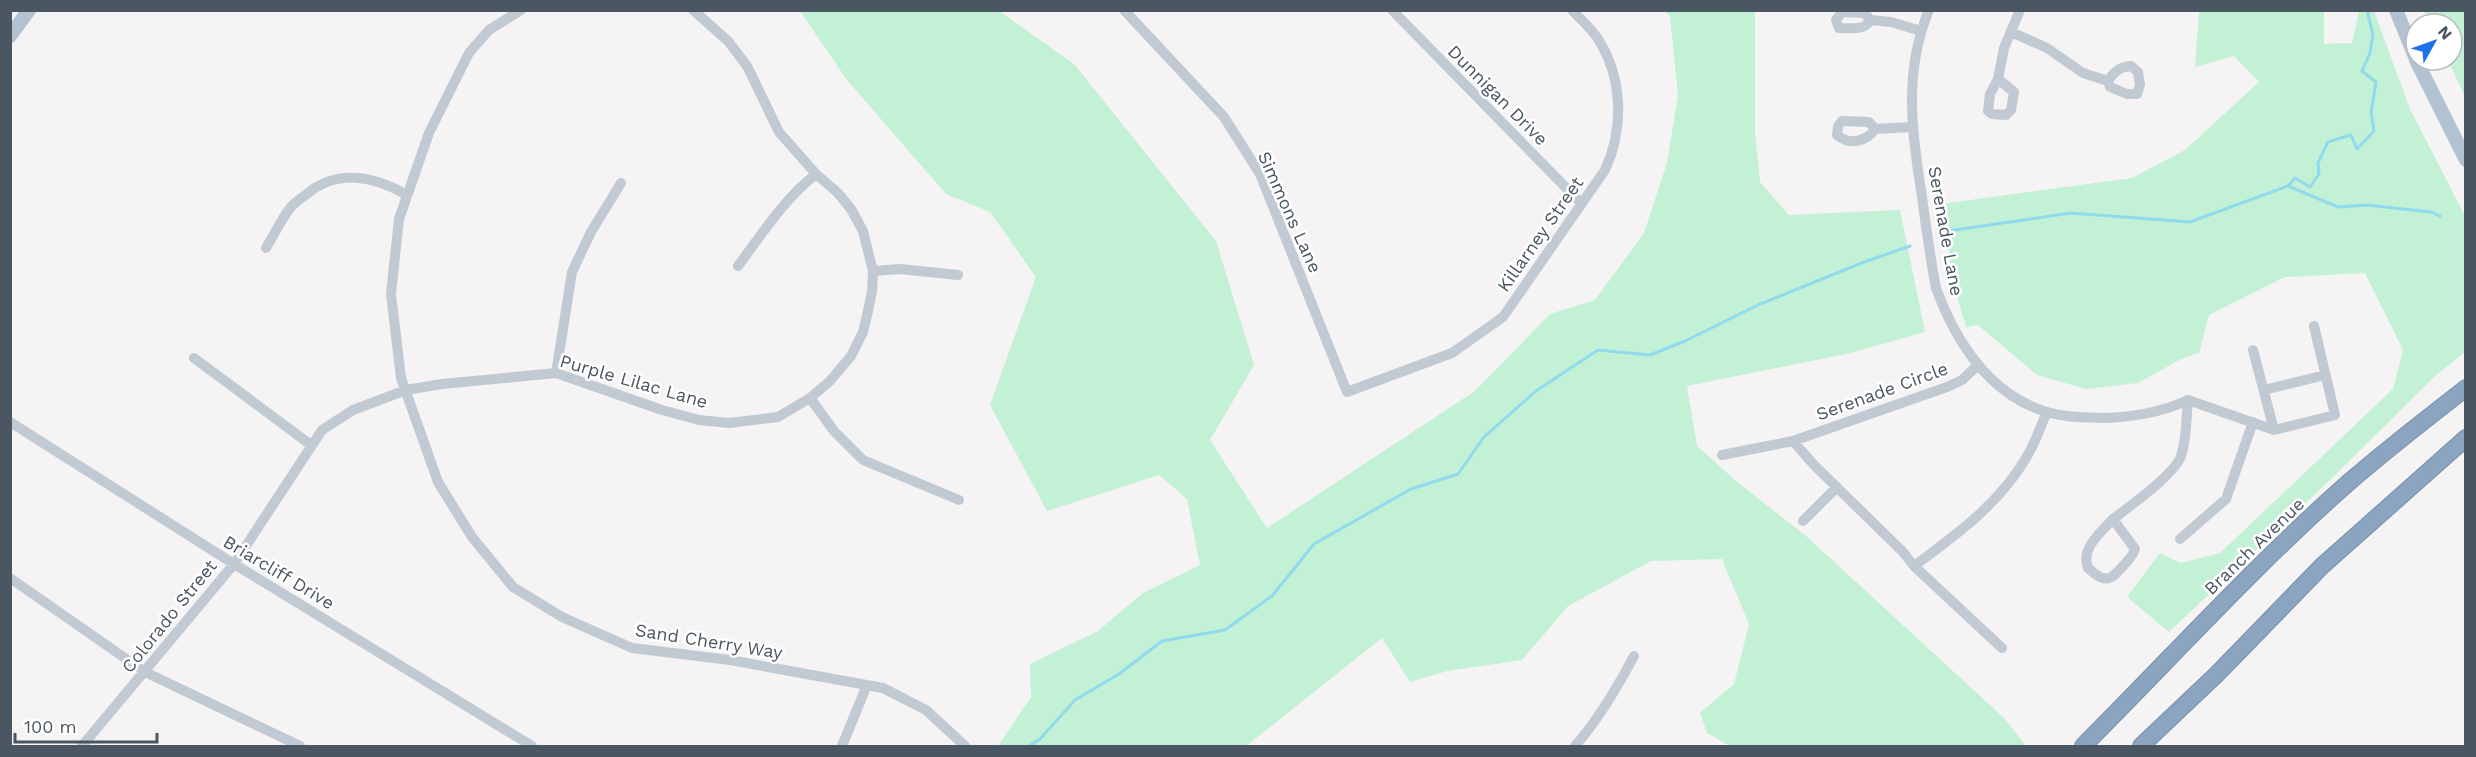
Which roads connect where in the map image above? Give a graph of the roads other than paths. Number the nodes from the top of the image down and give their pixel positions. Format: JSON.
{"nodes":[{"id":1,"x":29,"y":10,"type":"edge"},
{"id":2,"x":521,"y":10,"type":"edge"},
{"id":3,"x":693,"y":10,"type":"edge"},
{"id":4,"x":1124,"y":10,"type":"edge"},
{"id":5,"x":1392,"y":10,"type":"edge"},
{"id":6,"x":1572,"y":10,"type":"edge"},
{"id":7,"x":1929,"y":10,"type":"edge"},
{"id":8,"x":2020,"y":10,"type":"edge"},
{"id":9,"x":2396,"y":10,"type":"edge"},
{"id":10,"x":1871,"y":20,"type":"dead end"},
{"id":11,"x":2404,"y":30,"type":"edge"},
{"id":12,"x":1921,"y":31,"type":"junction"},
{"id":13,"x":2010,"y":32,"type":"junction"},
{"id":14,"x":10,"y":36,"type":"edge"},
{"id":15,"x":2422,"y":72,"type":"edge"},
{"id":16,"x":1998,"y":80,"type":"dead end"},
{"id":17,"x":2108,"y":81,"type":"dead end"},
{"id":18,"x":1911,"y":127,"type":"junction"},
{"id":19,"x":1875,"y":129,"type":"dead end"},
{"id":20,"x":2466,"y":160,"type":"edge"},
{"id":21,"x":816,"y":174,"type":"junction"},
{"id":22,"x":621,"y":183,"type":"dead end"},
{"id":23,"x":407,"y":195,"type":"junction"},
{"id":24,"x":1581,"y":202,"type":"junction"},
{"id":25,"x":266,"y":248,"type":"dead end"},
{"id":26,"x":738,"y":266,"type":"dead end"},
{"id":27,"x":873,"y":271,"type":"junction"},
{"id":28,"x":958,"y":275,"type":"dead end"},
{"id":29,"x":2314,"y":326,"type":"dead end"},
{"id":30,"x":2253,"y":350,"type":"dead end"},
{"id":31,"x":194,"y":358,"type":"dead end"},
{"id":32,"x":1978,"y":364,"type":"junction"},
{"id":33,"x":556,"y":373,"type":"junction"},
{"id":34,"x":2325,"y":375,"type":"junction"},
{"id":35,"x":2464,"y":389,"type":"edge"},
{"id":36,"x":406,"y":390,"type":"junction"},
{"id":37,"x":2264,"y":390,"type":"junction"},
{"id":38,"x":1347,"y":392,"type":"joint"},
{"id":39,"x":810,"y":398,"type":"junction"},
{"id":40,"x":2188,"y":400,"type":"junction"},
{"id":41,"x":2047,"y":412,"type":"junction"},
{"id":42,"x":10,"y":422,"type":"edge"},
{"id":43,"x":2253,"y":422,"type":"junction"},
{"id":44,"x":2274,"y":430,"type":"junction"},
{"id":45,"x":2466,"y":438,"type":"edge"},
{"id":46,"x":1793,"y":441,"type":"junction"},
{"id":47,"x":311,"y":445,"type":"junction"},
{"id":48,"x":2466,"y":452,"type":"edge"},
{"id":49,"x":1722,"y":455,"type":"dead end"},
{"id":50,"x":2430,"y":468,"type":"junction"},
{"id":51,"x":1837,"y":487,"type":"junction"},
{"id":52,"x":959,"y":500,"type":"dead end"},
{"id":53,"x":2114,"y":519,"type":"junction"},
{"id":54,"x":1803,"y":521,"type":"dead end"},
{"id":55,"x":2180,"y":539,"type":"dead end"},
{"id":56,"x":234,"y":564,"type":"junction"},
{"id":57,"x":1914,"y":566,"type":"junction"},
{"id":58,"x":10,"y":578,"type":"edge"},
{"id":59,"x":2002,"y":648,"type":"dead end"},
{"id":60,"x":1634,"y":656,"type":"dead end"},
{"id":61,"x":145,"y":672,"type":"junction"},
{"id":62,"x":867,"y":685,"type":"junction"},
{"id":63,"x":82,"y":747,"type":"edge"},
{"id":64,"x":300,"y":747,"type":"edge"},
{"id":65,"x":532,"y":747,"type":"edge"},
{"id":66,"x":842,"y":747,"type":"edge"},
{"id":67,"x":965,"y":747,"type":"edge"},
{"id":68,"x":1575,"y":747,"type":"edge"},
{"id":69,"x":2083,"y":747,"type":"edge"},
{"id":70,"x":2141,"y":747,"type":"edge"}],
"edges":[{"from":1,"to":14,"type":"main road"},
{"from":2,"to":23,"type":"street","name":"Sand Cherry Way"},
{"from":3,"to":21,"type":"street","name":"Purple Lilac Lane"},
{"from":4,"to":38,"type":"street","name":"Simmons Lane"},
{"from":5,"to":24,"type":"street","name":"Dunnigan Drive"},
{"from":6,"to":24,"type":"street","name":"Killarney Street"},
{"from":7,"to":12,"type":"street","name":"Serenade Lane"},
{"from":8,"to":13,"type":"street"},
{"from":9,"to":11,"type":"main road"},
{"from":10,"to":12,"type":"street"},
{"from":12,"to":18,"type":"street","name":"Serenade Lane"},
{"from":13,"to":16,"type":"street"},
{"from":13,"to":17,"type":"street"},
{"from":15,"to":20,"type":"main road"},
{"from":18,"to":19,"type":"street"},
{"from":18,"to":32,"type":"street","name":"Serenade Lane"},
{"from":21,"to":26,"type":"street"},
{"from":21,"to":27,"type":"street","name":"Purple Lilac Lane"},
{"from":22,"to":33,"type":"street"},
{"from":23,"to":25,"type":"street"},
{"from":23,"to":36,"type":"street","name":"Sand Cherry Way"},
{"from":24,"to":38,"type":"street","name":"Killarney Street"},
{"from":27,"to":28,"type":"street"},
{"from":27,"to":39,"type":"street","name":"Purple Lilac Lane"},
{"from":29,"to":34,"type":"street"},
{"from":30,"to":37,"type":"street"},
{"from":31,"to":47,"type":"street"},
{"from":32,"to":41,"type":"street","name":"Serenade Lane"},
{"from":32,"to":46,"type":"street","name":"Serenade Circle"},
{"from":33,"to":36,"type":"street","name":"Purple Lilac Lane"},
{"from":33,"to":39,"type":"street","name":"Purple Lilac Lane"},
{"from":34,"to":37,"type":"street"},
{"from":34,"to":44,"type":"street"},
{"from":35,"to":69,"type":"highway","name":"Branch Avenue"},
{"from":36,"to":47,"type":"street","name":"Colorado Street"},
{"from":36,"to":62,"type":"street","name":"Sand Cherry Way"},
{"from":37,"to":44,"type":"street"},
{"from":39,"to":52,"type":"street"},
{"from":40,"to":41,"type":"street","name":"Serenade Lane"},
{"from":40,"to":43,"type":"street"},
{"from":40,"to":53,"type":"street"},
{"from":41,"to":57,"type":"street"},
{"from":42,"to":56,"type":"street","name":"Briarcliff Drive"},
{"from":43,"to":44,"type":"street"},
{"from":43,"to":55,"type":"street"},
{"from":45,"to":50,"type":"highway"},
{"from":46,"to":49,"type":"street","name":"Serenade Circle"},
{"from":46,"to":51,"type":"street"},
{"from":47,"to":56,"type":"street","name":"Colorado Street"},
{"from":48,"to":50,"type":"highway"},
{"from":50,"to":70,"type":"highway"},
{"from":51,"to":54,"type":"street"},
{"from":51,"to":57,"type":"street"},
{"from":53,"to":53,"type":"street"},
{"from":56,"to":61,"type":"street","name":"Colorado Street"},
{"from":56,"to":65,"type":"street","name":"Briarcliff Drive"},
{"from":57,"to":59,"type":"street"},
{"from":58,"to":61,"type":"street"},
{"from":60,"to":68,"type":"street"},
{"from":61,"to":63,"type":"street","name":"Colorado Street"},
{"from":61,"to":64,"type":"street"},
{"from":62,"to":66,"type":"street"},
{"from":62,"to":67,"type":"street","name":"Sand Cherry Way"}]}
